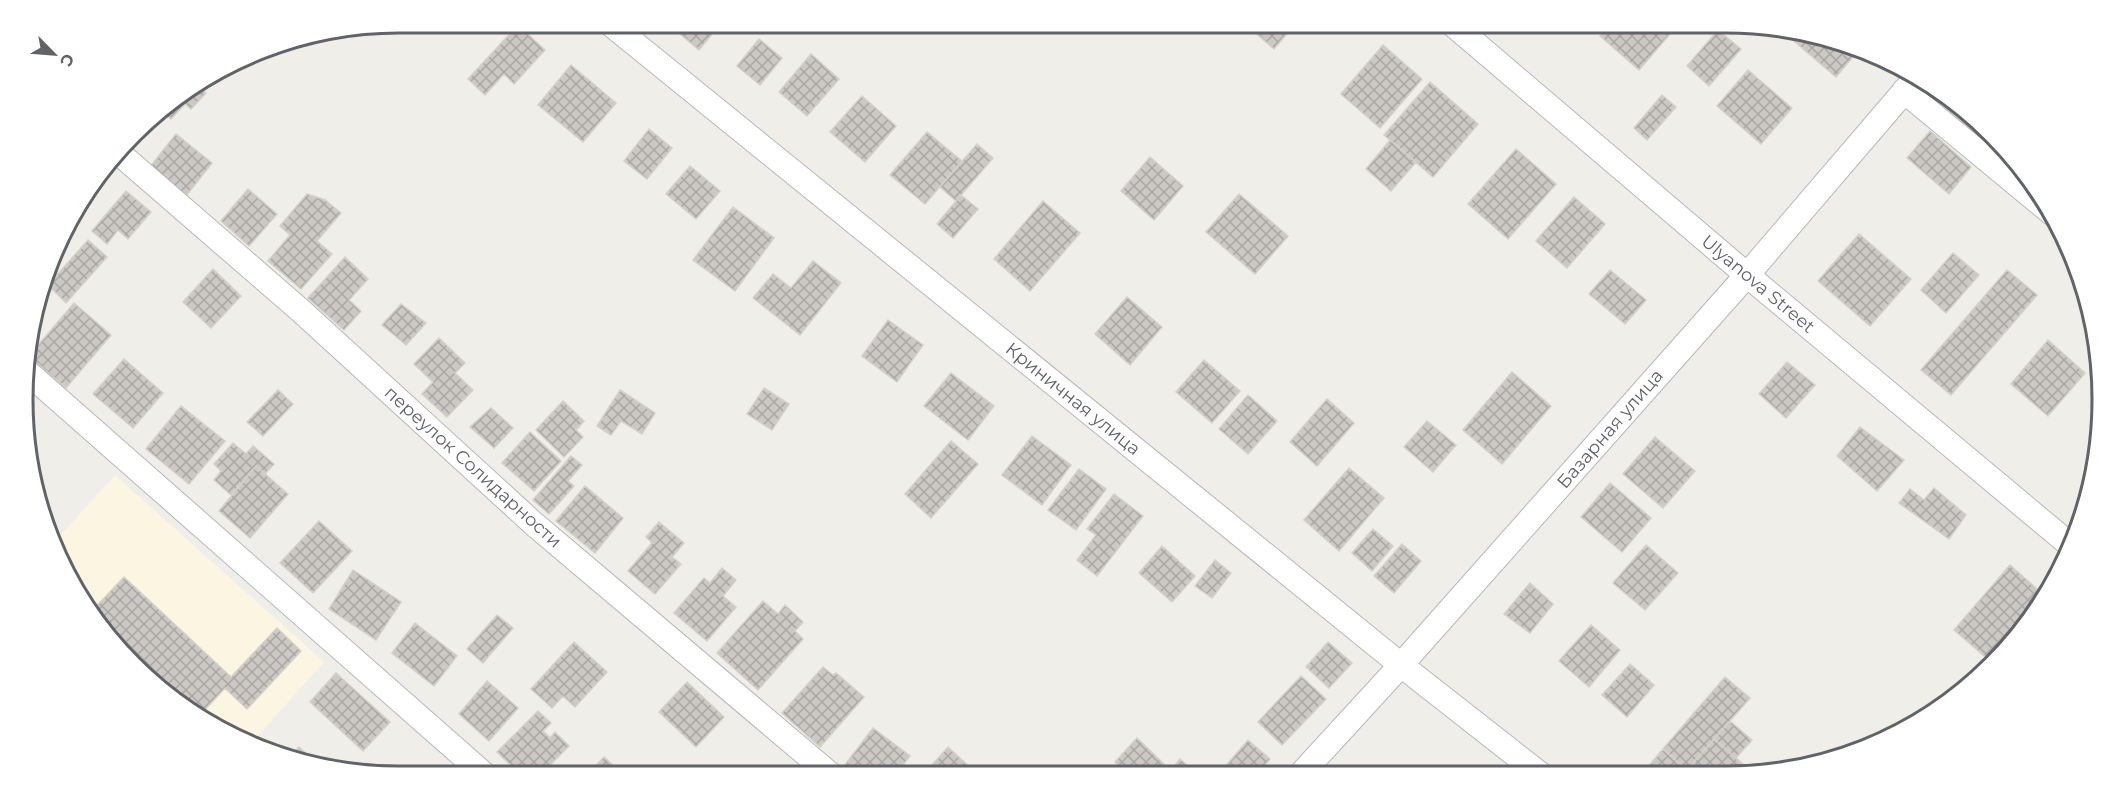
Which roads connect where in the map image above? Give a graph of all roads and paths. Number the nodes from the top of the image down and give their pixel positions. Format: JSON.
{"nodes":[{"id":1,"x":622,"y":33,"type":"edge"},
{"id":2,"x":1463,"y":33,"type":"edge"},
{"id":3,"x":1909,"y":86,"type":"edge"},
{"id":4,"x":124,"y":158,"type":"edge"},
{"id":5,"x":2025,"y":190,"type":"edge"},
{"id":6,"x":1746,"y":275,"type":"junction"},
{"id":7,"x":34,"y":378,"type":"edge"},
{"id":8,"x":2064,"y":540,"type":"edge"},
{"id":9,"x":1401,"y":665,"type":"junction"},
{"id":10,"x":475,"y":766,"type":"edge"},
{"id":11,"x":819,"y":766,"type":"edge"},
{"id":12,"x":1308,"y":766,"type":"edge"},
{"id":13,"x":1530,"y":766,"type":"edge"}],
"edges":[{"from":1,"to":9,"type":"street","name":"Криничная улица"},
{"from":2,"to":6,"type":"street","name":"Ulyanova Street"},
{"from":3,"to":5,"type":"street"},
{"from":3,"to":6,"type":"street","name":"Базарная улица"},
{"from":4,"to":11,"type":"street","name":"переулок Солидарности"},
{"from":6,"to":8,"type":"street","name":"Ulyanova Street"},
{"from":6,"to":9,"type":"street","name":"Базарная улица"},
{"from":7,"to":10,"type":"street"},
{"from":9,"to":12,"type":"street","name":"Базарная улица"},
{"from":9,"to":13,"type":"street","name":"Криничная улица"}]}
